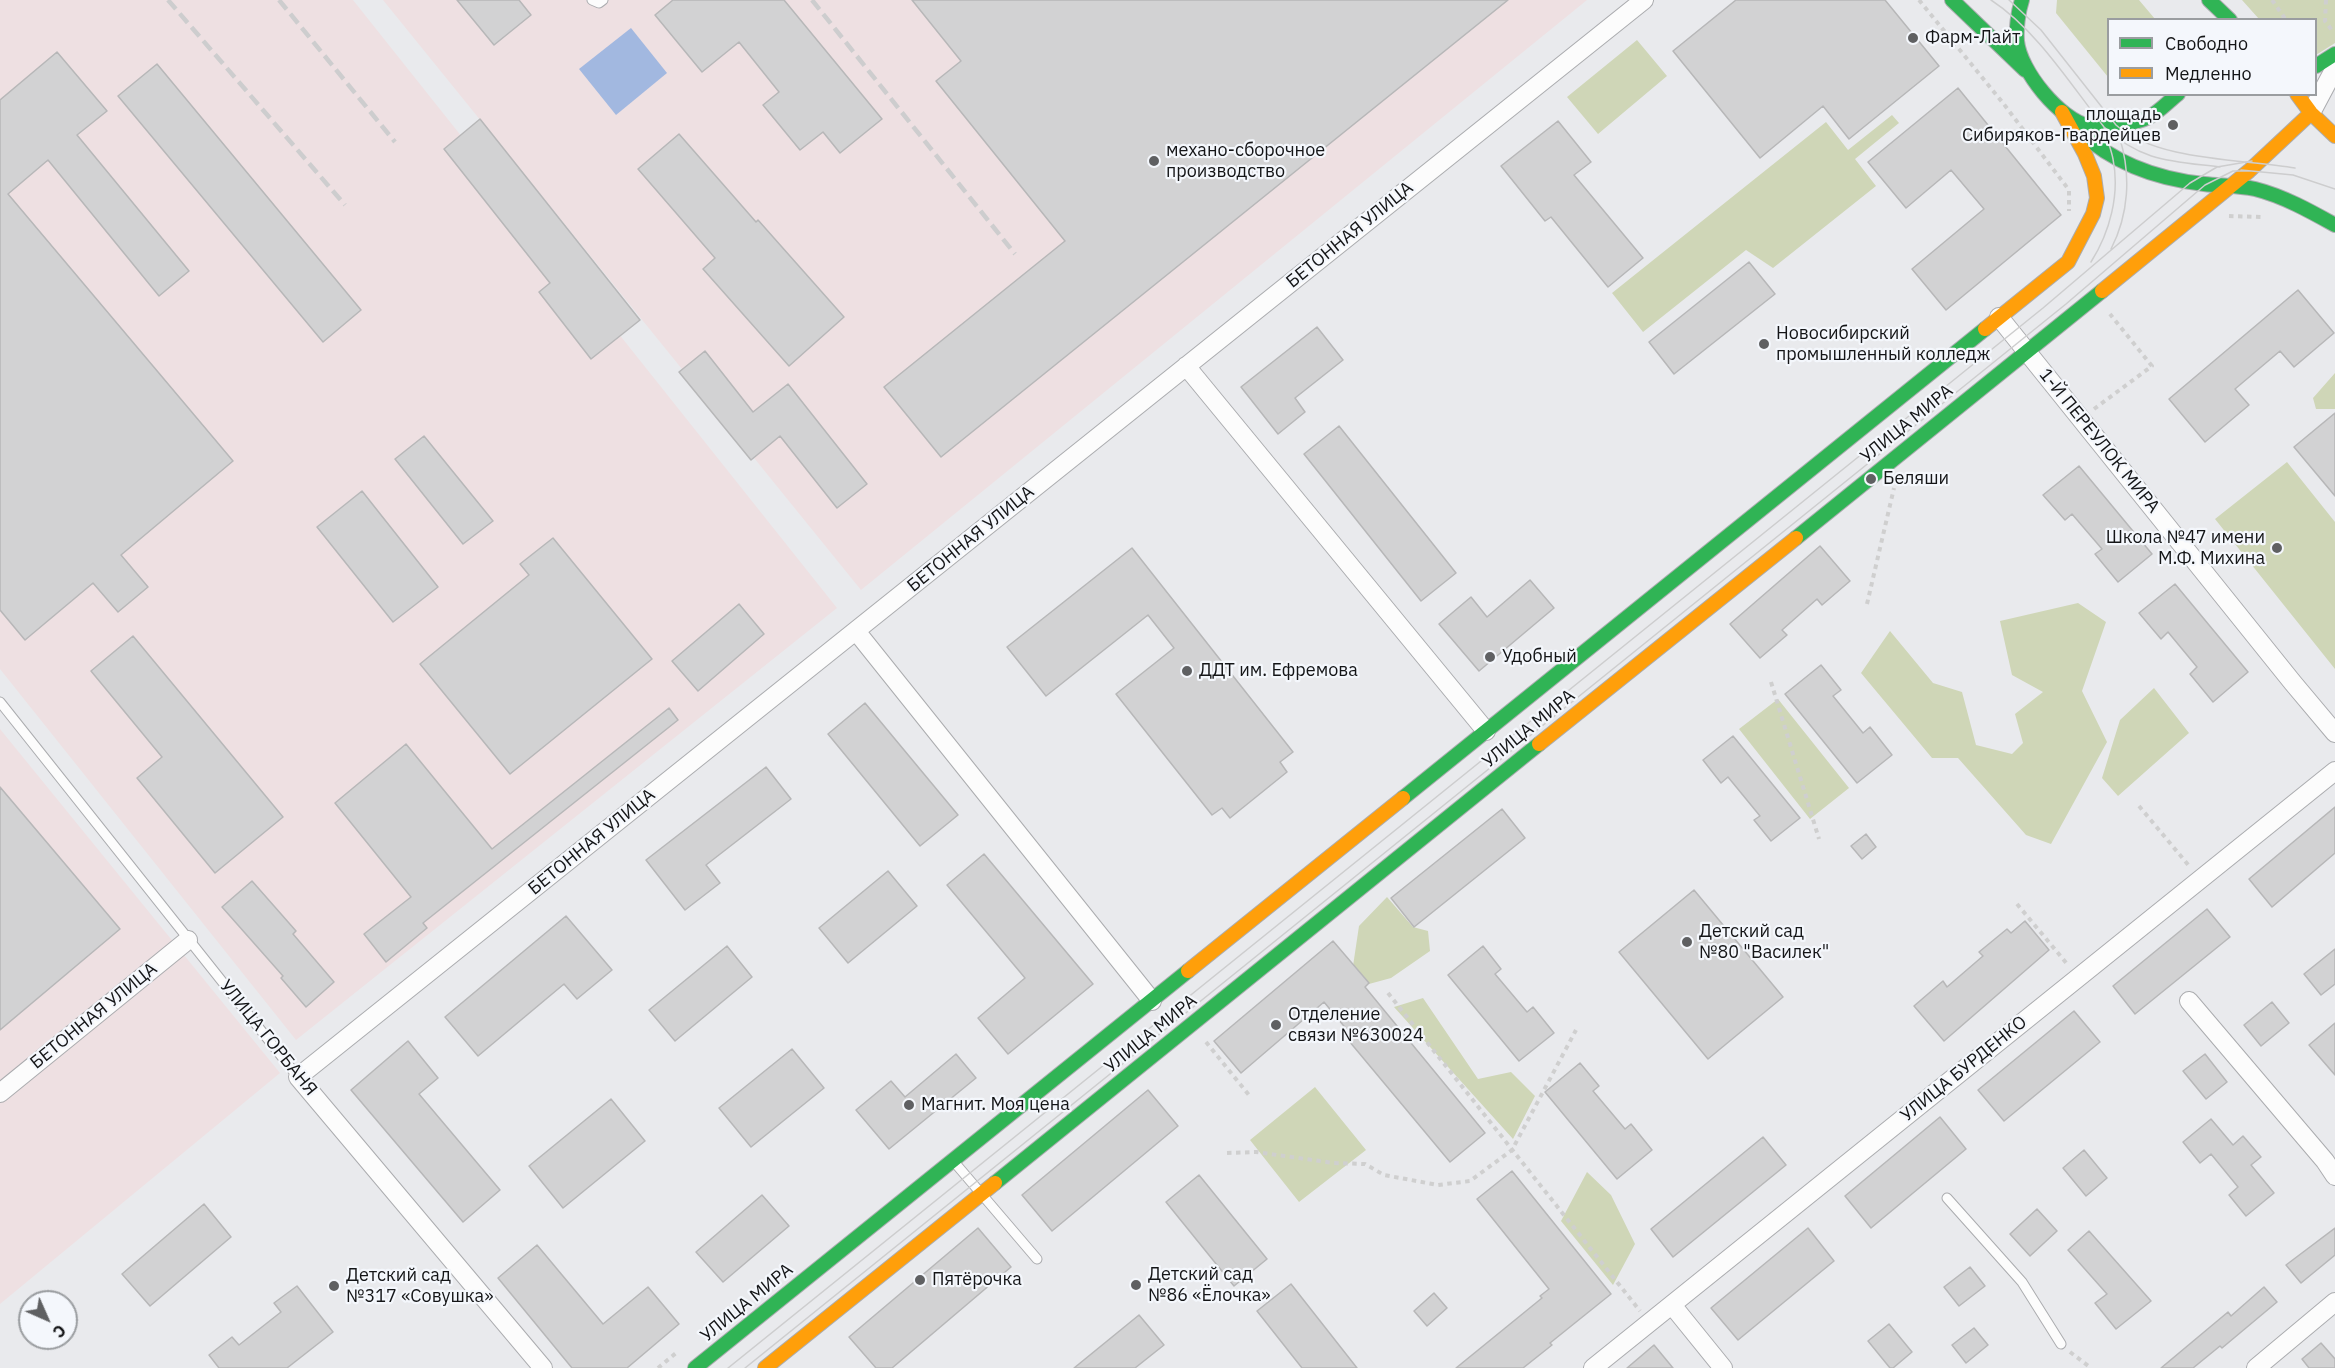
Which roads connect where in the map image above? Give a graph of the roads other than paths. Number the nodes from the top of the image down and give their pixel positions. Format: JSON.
{"nodes":[{"id":1,"x":592,"y":0,"type":"edge"},
{"id":2,"x":603,"y":0,"type":"edge"},
{"id":3,"x":1644,"y":0,"type":"edge"},
{"id":4,"x":1952,"y":0,"type":"edge"},
{"id":5,"x":2022,"y":0,"type":"edge"},
{"id":6,"x":2203,"y":4,"type":"edge"},
{"id":7,"x":2227,"y":18,"type":"edge"},
{"id":8,"x":2335,"y":54,"type":"edge"},
{"id":9,"x":2317,"y":65,"type":"edge"},
{"id":10,"x":2335,"y":68,"type":"edge"},
{"id":11,"x":2028,"y":73,"type":"junction"},
{"id":12,"x":2175,"y":96,"type":"edge"},
{"id":13,"x":2299,"y":96,"type":"edge"},
{"id":14,"x":2062,"y":112,"type":"junction"},
{"id":15,"x":2312,"y":113,"type":"junction"},
{"id":16,"x":2335,"y":136,"type":"edge"},
{"id":17,"x":2229,"y":186,"type":"junction"},
{"id":18,"x":2335,"y":225,"type":"edge"},
{"id":19,"x":1999,"y":317,"type":"junction"},
{"id":20,"x":2026,"y":351,"type":"junction"},
{"id":21,"x":1186,"y":366,"type":"junction"},
{"id":22,"x":856,"y":631,"type":"junction"},
{"id":23,"x":0,"y":702,"type":"edge"},
{"id":24,"x":1486,"y":731,"type":"junction"},
{"id":25,"x":2335,"y":733,"type":"edge"},
{"id":26,"x":2335,"y":771,"type":"edge"},
{"id":27,"x":188,"y":940,"type":"junction"},
{"id":28,"x":2189,"y":1000,"type":"dead end"},
{"id":29,"x":1152,"y":1001,"type":"junction"},
{"id":30,"x":298,"y":1077,"type":"junction"},
{"id":31,"x":0,"y":1093,"type":"edge"},
{"id":32,"x":953,"y":1161,"type":"junction"},
{"id":33,"x":2335,"y":1176,"type":"edge"},
{"id":34,"x":981,"y":1194,"type":"junction"},
{"id":35,"x":1947,"y":1198,"type":"dead end"},
{"id":36,"x":1037,"y":1259,"type":"dead end"},
{"id":37,"x":2335,"y":1302,"type":"edge"},
{"id":38,"x":1672,"y":1305,"type":"junction"},
{"id":39,"x":2061,"y":1344,"type":"road end"},
{"id":40,"x":2262,"y":1366,"type":"edge"},
{"id":41,"x":543,"y":1368,"type":"edge"},
{"id":42,"x":695,"y":1368,"type":"edge"},
{"id":43,"x":765,"y":1368,"type":"edge"},
{"id":44,"x":1593,"y":1368,"type":"edge"},
{"id":45,"x":1723,"y":1368,"type":"edge"}],
"edges":[{"from":1,"to":2,"type":"lane"},
{"from":3,"to":21,"type":"street","name":"БЕТОННАЯ УЛИЦА"},
{"from":4,"to":11,"type":"street"},
{"from":5,"to":11,"type":"street"},
{"from":6,"to":7,"type":"street"},
{"from":8,"to":9,"type":"street"},
{"from":10,"to":15,"type":"street"},
{"from":11,"to":14,"type":"street"},
{"from":12,"to":14,"type":"street"},
{"from":13,"to":15,"type":"street"},
{"from":14,"to":17,"type":"street"},
{"from":14,"to":19,"type":"street"},
{"from":15,"to":16,"type":"street"},
{"from":15,"to":17,"type":"street","name":"УЛИЦА МИРА"},
{"from":17,"to":18,"type":"street"},
{"from":17,"to":20,"type":"street","name":"УЛИЦА МИРА"},
{"from":19,"to":20,"type":"street","name":"1-Й ПЕРЕУЛОК МИРА"},
{"from":19,"to":24,"type":"street","name":"УЛИЦА МИРА"},
{"from":20,"to":25,"type":"street","name":"1-Й ПЕРЕУЛОК МИРА"},
{"from":20,"to":34,"type":"street","name":"УЛИЦА МИРА"},
{"from":21,"to":22,"type":"street","name":"БЕТОННАЯ УЛИЦА"},
{"from":21,"to":24,"type":"street"},
{"from":22,"to":29,"type":"street"},
{"from":22,"to":30,"type":"street","name":"БЕТОННАЯ УЛИЦА"},
{"from":23,"to":27,"type":"lane","name":"УЛИЦА ГОРБАНЯ"},
{"from":24,"to":29,"type":"street","name":"УЛИЦА МИРА"},
{"from":26,"to":38,"type":"street","name":"УЛИЦА БУРДЕНКО"},
{"from":27,"to":30,"type":"lane","name":"УЛИЦА ГОРБАНЯ"},
{"from":27,"to":31,"type":"street","name":"БЕТОННАЯ УЛИЦА"},
{"from":28,"to":33,"type":"street"},
{"from":29,"to":32,"type":"street","name":"УЛИЦА МИРА"},
{"from":30,"to":41,"type":"street","name":"УЛИЦА ГОРБАНЯ"},
{"from":32,"to":34,"type":"lane"},
{"from":32,"to":42,"type":"street","name":"УЛИЦА МИРА"},
{"from":34,"to":36,"type":"lane"},
{"from":34,"to":43,"type":"street","name":"УЛИЦА МИРА"},
{"from":35,"to":39,"type":"lane"},
{"from":37,"to":40,"type":"street"},
{"from":38,"to":44,"type":"street","name":"УЛИЦА БУРДЕНКО"},
{"from":38,"to":45,"type":"street"}]}
